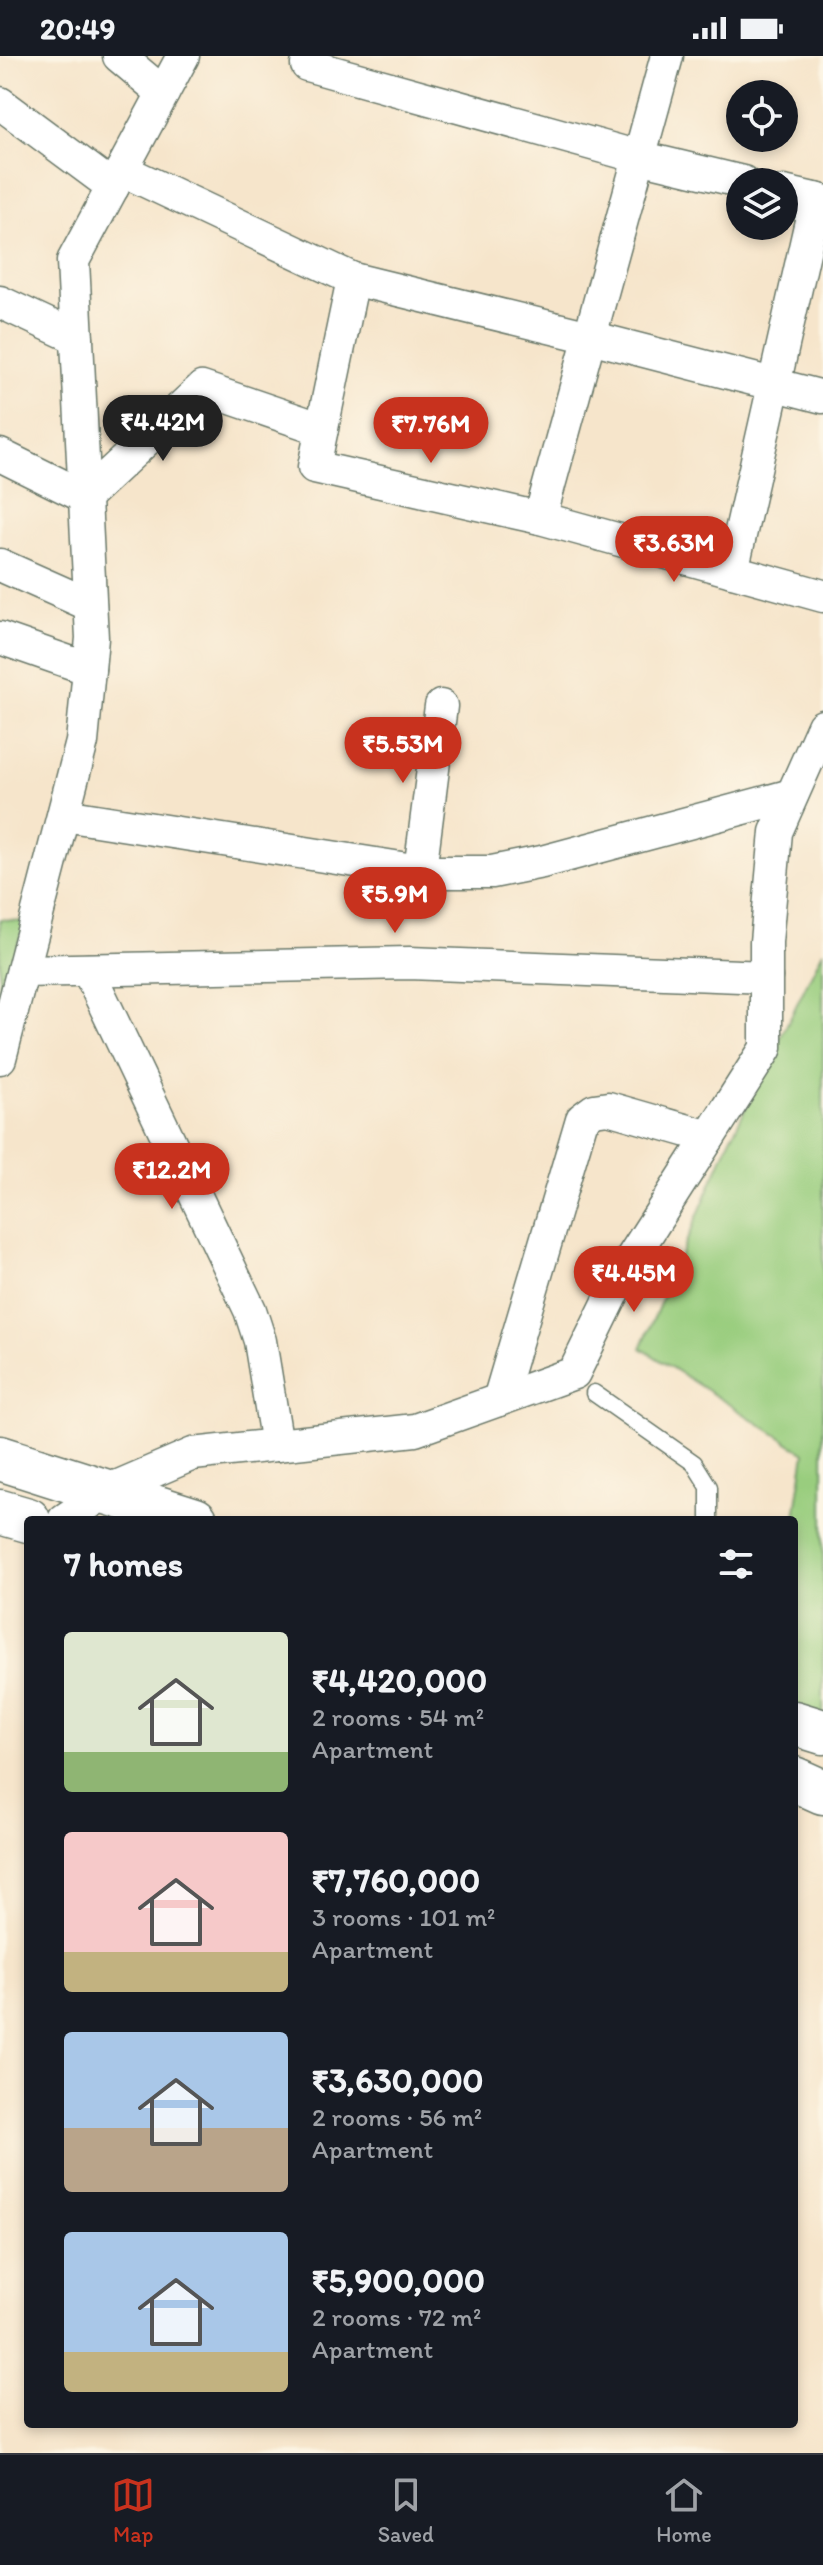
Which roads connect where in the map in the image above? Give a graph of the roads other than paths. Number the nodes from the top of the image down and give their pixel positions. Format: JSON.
{"nodes":[{"id":1,"x":119,"y":56,"type":"edge"},
{"id":2,"x":183,"y":56,"type":"edge"},
{"id":3,"x":667,"y":56,"type":"edge"},
{"id":4,"x":307,"y":65,"type":"dead end"},
{"id":5,"x":163,"y":93,"type":"junction"},
{"id":6,"x":0,"y":103,"type":"edge"},
{"id":7,"x":639,"y":157,"type":"junction"},
{"id":8,"x":118,"y":178,"type":"junction"},
{"id":9,"x":726,"y":178,"type":"edge"},
{"id":10,"x":798,"y":195,"type":"edge"},
{"id":11,"x":820,"y":200,"type":"edge"},
{"id":12,"x":353,"y":279,"type":"junction"},
{"id":13,"x":0,"y":302,"type":"edge"},
{"id":14,"x":590,"y":337,"type":"junction"},
{"id":15,"x":77,"y":338,"type":"junction"},
{"id":16,"x":774,"y":385,"type":"junction"},
{"id":17,"x":823,"y":397,"type":"edge"},
{"id":18,"x":322,"y":429,"type":"junction"},
{"id":19,"x":0,"y":455,"type":"edge"},
{"id":20,"x":85,"y":497,"type":"junction"},
{"id":21,"x":540,"y":518,"type":"junction"},
{"id":22,"x":0,"y":565,"type":"edge"},
{"id":23,"x":732,"y":571,"type":"junction"},
{"id":24,"x":823,"y":596,"type":"edge"},
{"id":25,"x":90,"y":605,"type":"junction"},
{"id":26,"x":0,"y":638,"type":"edge"},
{"id":27,"x":89,"y":669,"type":"junction"},
{"id":28,"x":441,"y":706,"type":"dead end"},
{"id":29,"x":823,"y":726,"type":"edge"},
{"id":30,"x":792,"y":795,"type":"junction"},
{"id":31,"x":64,"y":815,"type":"junction"},
{"id":32,"x":420,"y":871,"type":"junction"},
{"id":33,"x":88,"y":970,"type":"junction"},
{"id":34,"x":23,"y":971,"type":"junction"},
{"id":35,"x":766,"y":977,"type":"junction"},
{"id":36,"x":0,"y":1058,"type":"edge"},
{"id":37,"x":709,"y":1137,"type":"junction"},
{"id":38,"x":594,"y":1393,"type":"dead end"},
{"id":39,"x":499,"y":1400,"type":"junction"},
{"id":40,"x":277,"y":1445,"type":"junction"},
{"id":41,"x":0,"y":1458,"type":"edge"},
{"id":42,"x":107,"y":1491,"type":"junction"},
{"id":43,"x":0,"y":1512,"type":"edge"},
{"id":44,"x":70,"y":1516,"type":"edge"},
{"id":45,"x":183,"y":1516,"type":"edge"},
{"id":46,"x":709,"y":1516,"type":"edge"},
{"id":47,"x":24,"y":1519,"type":"edge"},
{"id":48,"x":798,"y":1724,"type":"edge"},
{"id":49,"x":823,"y":1732,"type":"edge"},
{"id":50,"x":798,"y":1781,"type":"edge"},
{"id":51,"x":823,"y":1792,"type":"edge"}],
"edges":[{"from":1,"to":5,"type":"street"},
{"from":2,"to":5,"type":"street"},
{"from":3,"to":7,"type":"street"},
{"from":4,"to":7,"type":"street"},
{"from":5,"to":8,"type":"street"},
{"from":6,"to":8,"type":"street"},
{"from":7,"to":9,"type":"street"},
{"from":7,"to":14,"type":"street"},
{"from":8,"to":12,"type":"street"},
{"from":8,"to":15,"type":"street"},
{"from":10,"to":11,"type":"street"},
{"from":11,"to":16,"type":"street"},
{"from":12,"to":14,"type":"street"},
{"from":12,"to":18,"type":"street"},
{"from":13,"to":15,"type":"street"},
{"from":14,"to":16,"type":"street"},
{"from":14,"to":21,"type":"street"},
{"from":15,"to":20,"type":"street"},
{"from":16,"to":17,"type":"street"},
{"from":16,"to":23,"type":"street"},
{"from":18,"to":20,"type":"street"},
{"from":18,"to":21,"type":"street"},
{"from":19,"to":20,"type":"street"},
{"from":20,"to":25,"type":"street"},
{"from":21,"to":23,"type":"street"},
{"from":22,"to":25,"type":"street"},
{"from":23,"to":24,"type":"street"},
{"from":25,"to":27,"type":"street"},
{"from":26,"to":27,"type":"street"},
{"from":27,"to":31,"type":"street"},
{"from":28,"to":32,"type":"street"},
{"from":29,"to":30,"type":"street"},
{"from":30,"to":32,"type":"street"},
{"from":30,"to":35,"type":"street"},
{"from":31,"to":32,"type":"street"},
{"from":31,"to":34,"type":"street"},
{"from":33,"to":34,"type":"street"},
{"from":33,"to":35,"type":"street"},
{"from":33,"to":40,"type":"street"},
{"from":34,"to":36,"type":"street"},
{"from":35,"to":37,"type":"street"},
{"from":37,"to":39,"type":"street"},
{"from":37,"to":39,"type":"street"},
{"from":38,"to":46,"type":"lane"},
{"from":39,"to":40,"type":"street"},
{"from":40,"to":42,"type":"street"},
{"from":41,"to":42,"type":"main road"},
{"from":42,"to":44,"type":"street"},
{"from":42,"to":45,"type":"main road"},
{"from":43,"to":47,"type":"main road"},
{"from":48,"to":49,"type":"main road"},
{"from":50,"to":51,"type":"main road"}]}
